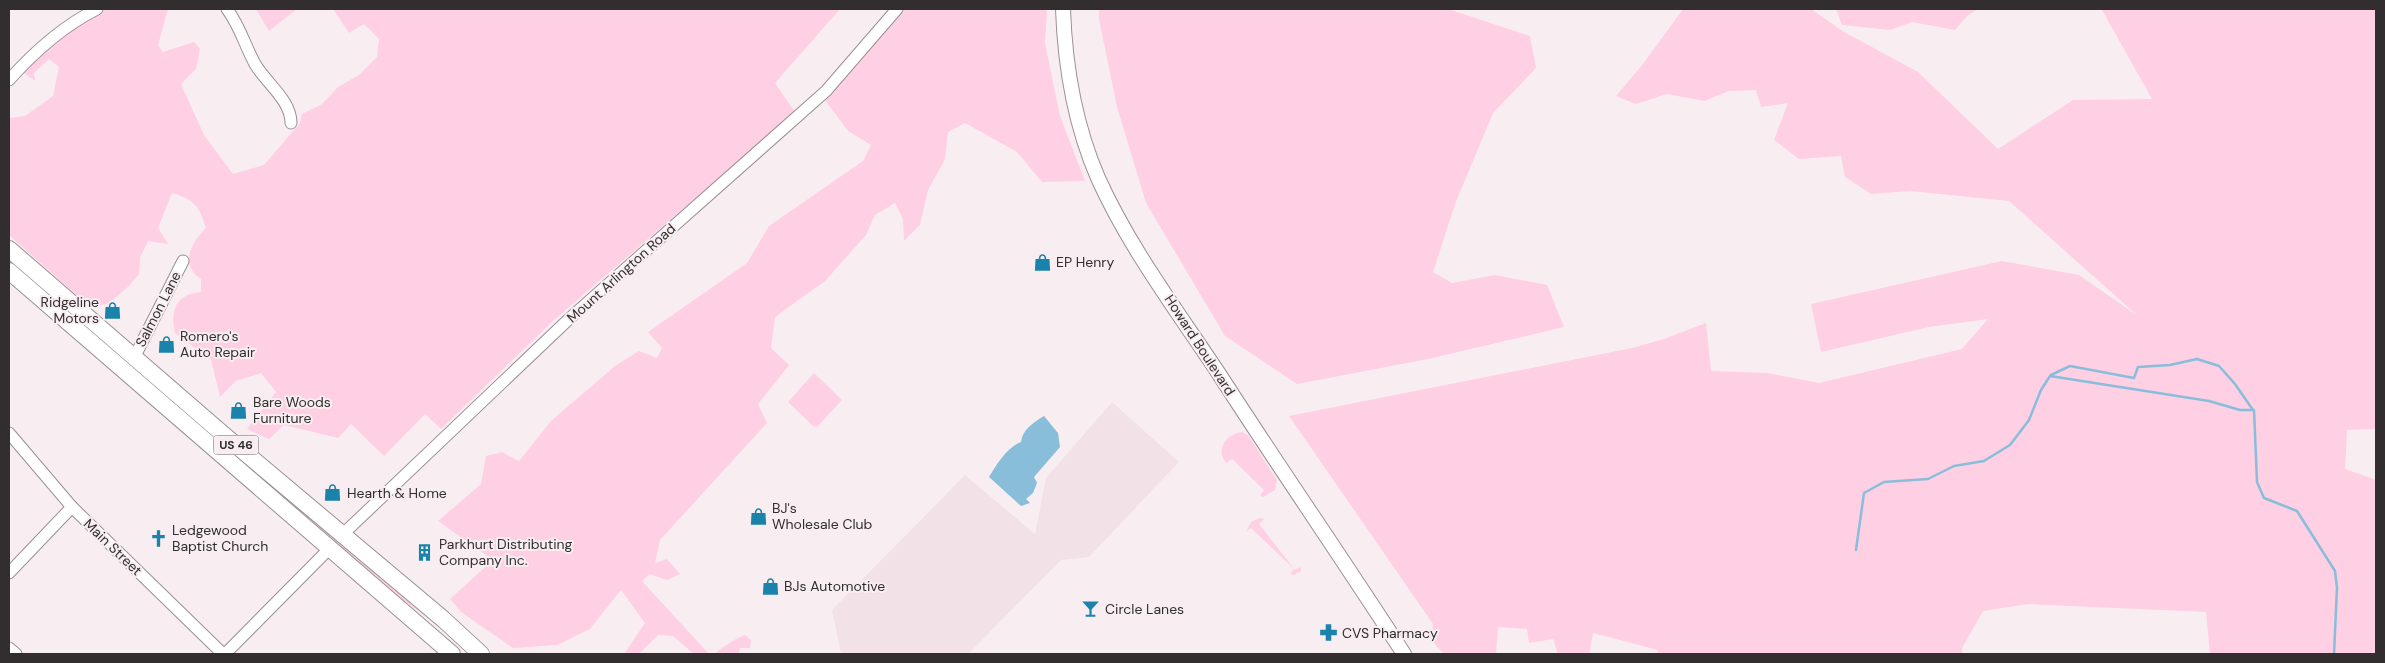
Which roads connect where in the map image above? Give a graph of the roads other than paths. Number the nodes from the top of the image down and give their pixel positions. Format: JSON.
{"nodes":[{"id":1,"x":97,"y":9,"type":"edge"},
{"id":2,"x":227,"y":9,"type":"edge"},
{"id":3,"x":898,"y":9,"type":"edge"},
{"id":4,"x":1063,"y":9,"type":"edge"},
{"id":5,"x":9,"y":80,"type":"edge"},
{"id":6,"x":291,"y":123,"type":"dead end"},
{"id":7,"x":9,"y":250,"type":"edge"},
{"id":8,"x":183,"y":260,"type":"dead end"},
{"id":9,"x":9,"y":271,"type":"edge"},
{"id":10,"x":134,"y":358,"type":"junction"},
{"id":11,"x":9,"y":433,"type":"edge"},
{"id":12,"x":72,"y":508,"type":"junction"},
{"id":13,"x":342,"y":535,"type":"junction"},
{"id":14,"x":330,"y":548,"type":"junction"},
{"id":15,"x":9,"y":574,"type":"edge"},
{"id":16,"x":465,"y":638,"type":"junction"},
{"id":17,"x":9,"y":648,"type":"edge"},
{"id":18,"x":16,"y":654,"type":"edge"},
{"id":19,"x":224,"y":654,"type":"edge"},
{"id":20,"x":452,"y":654,"type":"edge"},
{"id":21,"x":481,"y":654,"type":"edge"},
{"id":22,"x":491,"y":654,"type":"edge"},
{"id":23,"x":1404,"y":654,"type":"edge"}],
"edges":[{"from":1,"to":5,"type":"street"},
{"from":2,"to":6,"type":"street"},
{"from":3,"to":13,"type":"street","name":"Mount Arlington Road"},
{"from":4,"to":23,"type":"main road","name":"Howard Boulevard"},
{"from":7,"to":10,"type":"highway","number":"US 46"},
{"from":8,"to":10,"type":"street","name":"Salmon Lane"},
{"from":9,"to":14,"type":"highway","number":"US 46"},
{"from":10,"to":13,"type":"highway","number":"US 46"},
{"from":11,"to":12,"type":"street","name":"Main Street"},
{"from":12,"to":15,"type":"street"},
{"from":12,"to":19,"type":"street","name":"Main Street"},
{"from":13,"to":16,"type":"highway","number":"US 46"},
{"from":14,"to":19,"type":"street"},
{"from":14,"to":20,"type":"highway","number":"US 46"},
{"from":16,"to":21,"type":"highway"},
{"from":16,"to":22,"type":"highway","number":"US 46"},
{"from":17,"to":18,"type":"street"}]}
